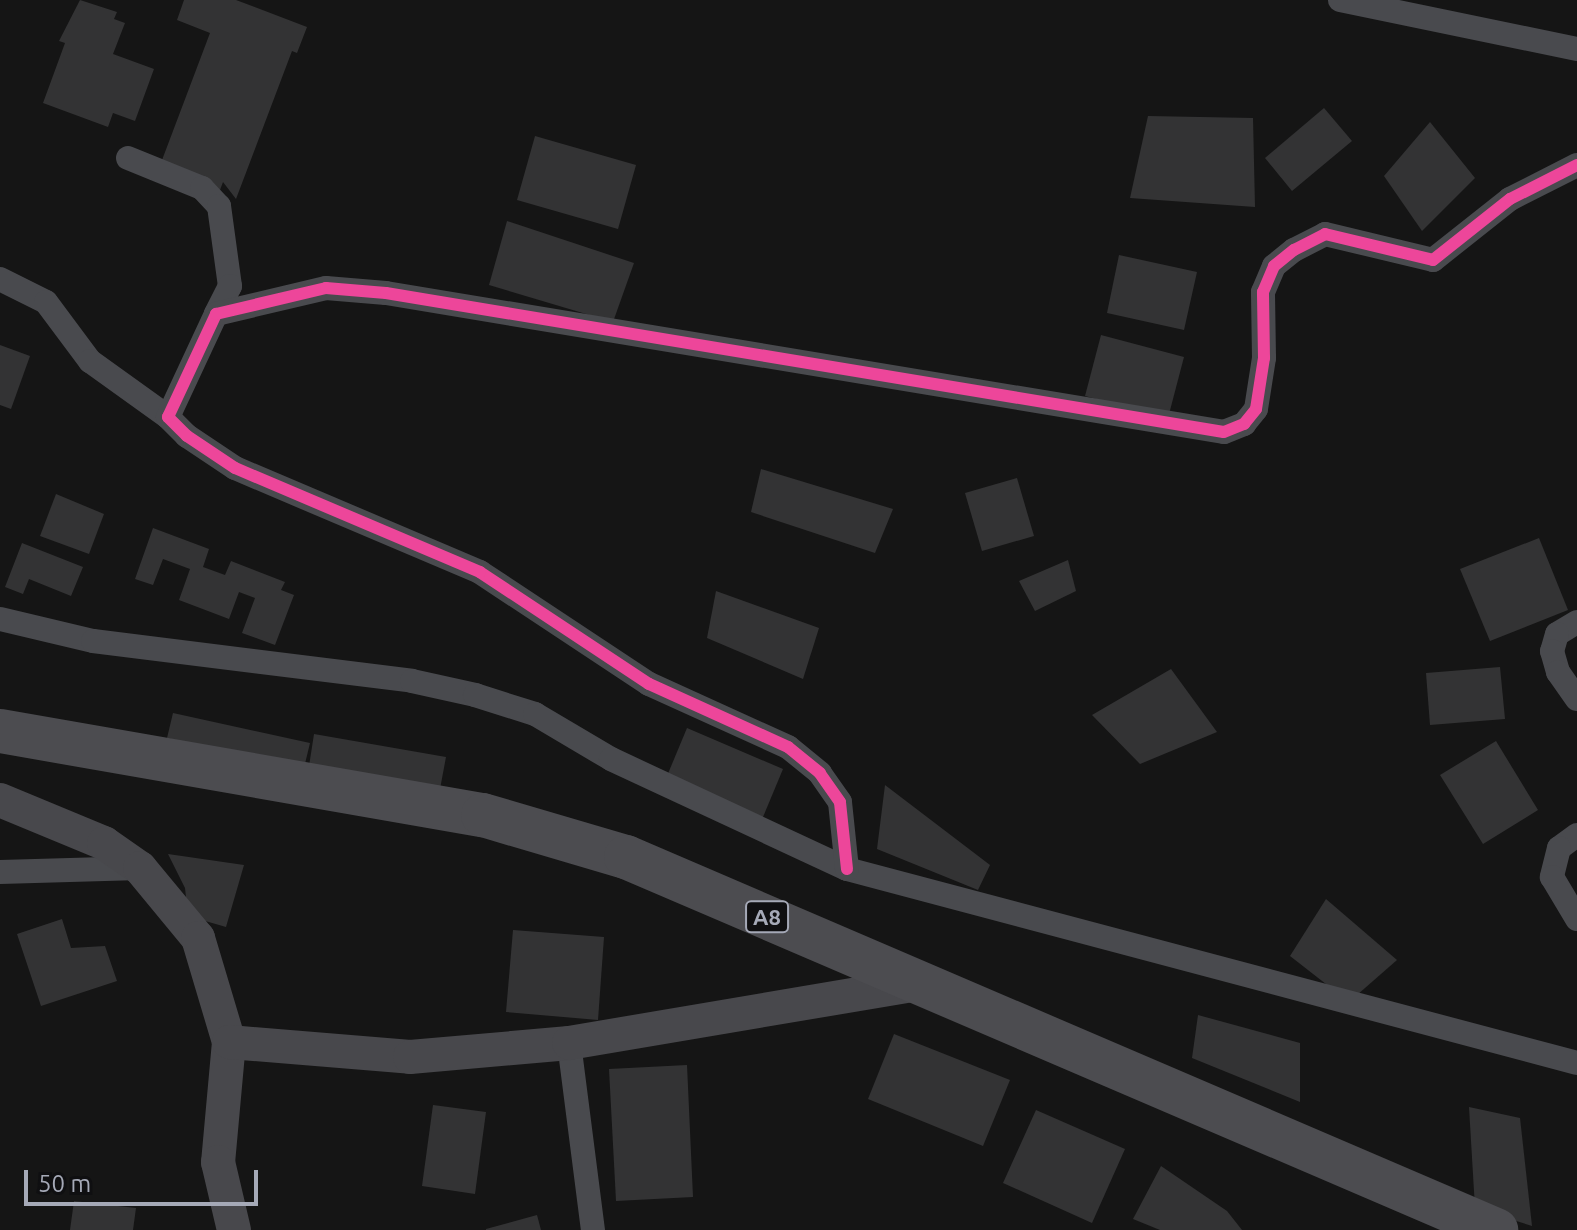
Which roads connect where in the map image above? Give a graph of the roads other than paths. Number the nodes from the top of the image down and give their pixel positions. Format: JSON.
{"nodes":[{"id":1,"x":1340,"y":0,"type":"edge"},
{"id":2,"x":1577,"y":49,"type":"edge"},
{"id":3,"x":128,"y":158,"type":"dead end"},
{"id":4,"x":1577,"y":165,"type":"edge"},
{"id":5,"x":0,"y":279,"type":"edge"},
{"id":6,"x":216,"y":314,"type":"junction"},
{"id":7,"x":168,"y":417,"type":"junction"},
{"id":8,"x":0,"y":619,"type":"edge"},
{"id":9,"x":1577,"y":622,"type":"edge"},
{"id":10,"x":1577,"y":699,"type":"edge"},
{"id":11,"x":0,"y":731,"type":"edge"},
{"id":12,"x":0,"y":800,"type":"edge"},
{"id":13,"x":1577,"y":835,"type":"edge"},
{"id":14,"x":140,"y":868,"type":"junction"},
{"id":15,"x":847,"y":869,"type":"junction"},
{"id":16,"x":0,"y":872,"type":"edge"},
{"id":17,"x":1577,"y":919,"type":"edge"},
{"id":18,"x":917,"y":984,"type":"junction"},
{"id":19,"x":229,"y":1042,"type":"junction"},
{"id":20,"x":569,"y":1043,"type":"junction"},
{"id":21,"x":1577,"y":1063,"type":"edge"},
{"id":22,"x":234,"y":1230,"type":"edge"},
{"id":23,"x":593,"y":1230,"type":"edge"},
{"id":24,"x":1496,"y":1230,"type":"edge"}],
"edges":[{"from":1,"to":2,"type":"street"},
{"from":3,"to":6,"type":"street"},
{"from":4,"to":6,"type":"street"},
{"from":5,"to":7,"type":"street"},
{"from":6,"to":7,"type":"street"},
{"from":7,"to":15,"type":"street"},
{"from":8,"to":15,"type":"street"},
{"from":9,"to":10,"type":"street"},
{"from":11,"to":18,"type":"highway","number":"A8"},
{"from":12,"to":14,"type":"street"},
{"from":13,"to":17,"type":"street"},
{"from":14,"to":16,"type":"street"},
{"from":14,"to":19,"type":"street"},
{"from":15,"to":21,"type":"street"},
{"from":18,"to":20,"type":"street"},
{"from":18,"to":24,"type":"highway","number":"A8"},
{"from":19,"to":20,"type":"street"},
{"from":19,"to":22,"type":"street"},
{"from":20,"to":23,"type":"street"}]}
